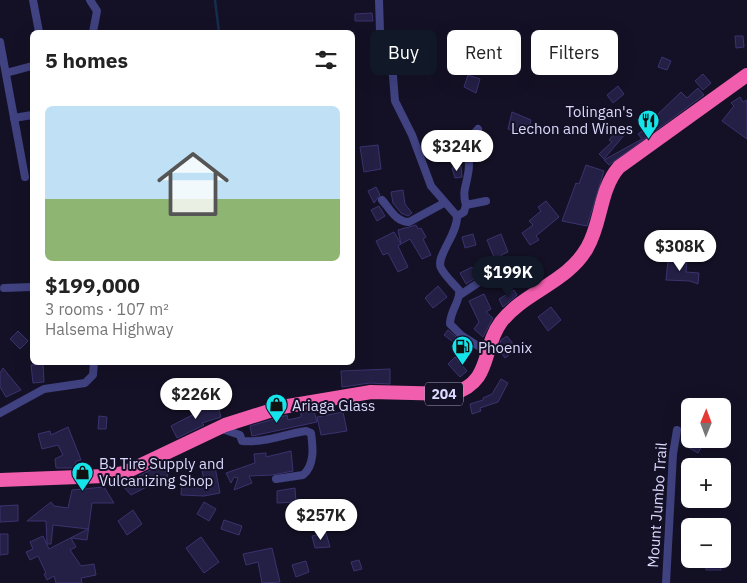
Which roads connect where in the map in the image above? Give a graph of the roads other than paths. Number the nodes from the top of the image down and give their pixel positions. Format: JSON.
{"nodes":[{"id":1,"x":33,"y":0,"type":"edge"},
{"id":2,"x":90,"y":0,"type":"edge"},
{"id":3,"x":379,"y":0,"type":"edge"},
{"id":4,"x":39,"y":30,"type":"edge"},
{"id":5,"x":94,"y":30,"type":"edge"},
{"id":6,"x":0,"y":42,"type":"edge"},
{"id":7,"x":30,"y":67,"type":"edge"},
{"id":8,"x":6,"y":73,"type":"junction"},
{"id":9,"x":747,"y":75,"type":"edge"},
{"id":10,"x":30,"y":115,"type":"edge"},
{"id":11,"x":14,"y":118,"type":"junction"},
{"id":12,"x":478,"y":130,"type":"dead end"},
{"id":13,"x":25,"y":177,"type":"dead end"},
{"id":14,"x":382,"y":200,"type":"dead end"},
{"id":15,"x":486,"y":201,"type":"dead end"},
{"id":16,"x":444,"y":203,"type":"junction"},
{"id":17,"x":466,"y":205,"type":"junction"},
{"id":18,"x":457,"y":216,"type":"junction"},
{"id":19,"x":499,"y":274,"type":"dead end"},
{"id":20,"x":30,"y":287,"type":"edge"},
{"id":21,"x":4,"y":288,"type":"dead end"},
{"id":22,"x":460,"y":294,"type":"junction"},
{"id":23,"x":489,"y":353,"type":"junction"},
{"id":24,"x":94,"y":365,"type":"edge"},
{"id":25,"x":0,"y":413,"type":"edge"},
{"id":26,"x":218,"y":428,"type":"junction"},
{"id":27,"x":677,"y":430,"type":"dead end"},
{"id":28,"x":276,"y":479,"type":"dead end"},
{"id":29,"x":0,"y":480,"type":"edge"},
{"id":30,"x":666,"y":583,"type":"edge"}],
"edges":[{"from":1,"to":4,"type":"street"},
{"from":2,"to":5,"type":"street"},
{"from":3,"to":16,"type":"street"},
{"from":6,"to":8,"type":"street"},
{"from":7,"to":8,"type":"street"},
{"from":8,"to":11,"type":"street"},
{"from":9,"to":23,"type":"highway","number":"204"},
{"from":10,"to":11,"type":"street"},
{"from":11,"to":13,"type":"street"},
{"from":12,"to":17,"type":"street"},
{"from":14,"to":16,"type":"street"},
{"from":15,"to":17,"type":"street"},
{"from":16,"to":18,"type":"street"},
{"from":17,"to":18,"type":"street"},
{"from":18,"to":22,"type":"street"},
{"from":19,"to":22,"type":"street"},
{"from":20,"to":21,"type":"street"},
{"from":22,"to":23,"type":"street"},
{"from":23,"to":26,"type":"highway","number":"204"},
{"from":24,"to":25,"type":"street"},
{"from":26,"to":28,"type":"street"},
{"from":26,"to":29,"type":"highway","number":"204"},
{"from":27,"to":30,"type":"street","name":"Mount Jumbo Trail"}]}
